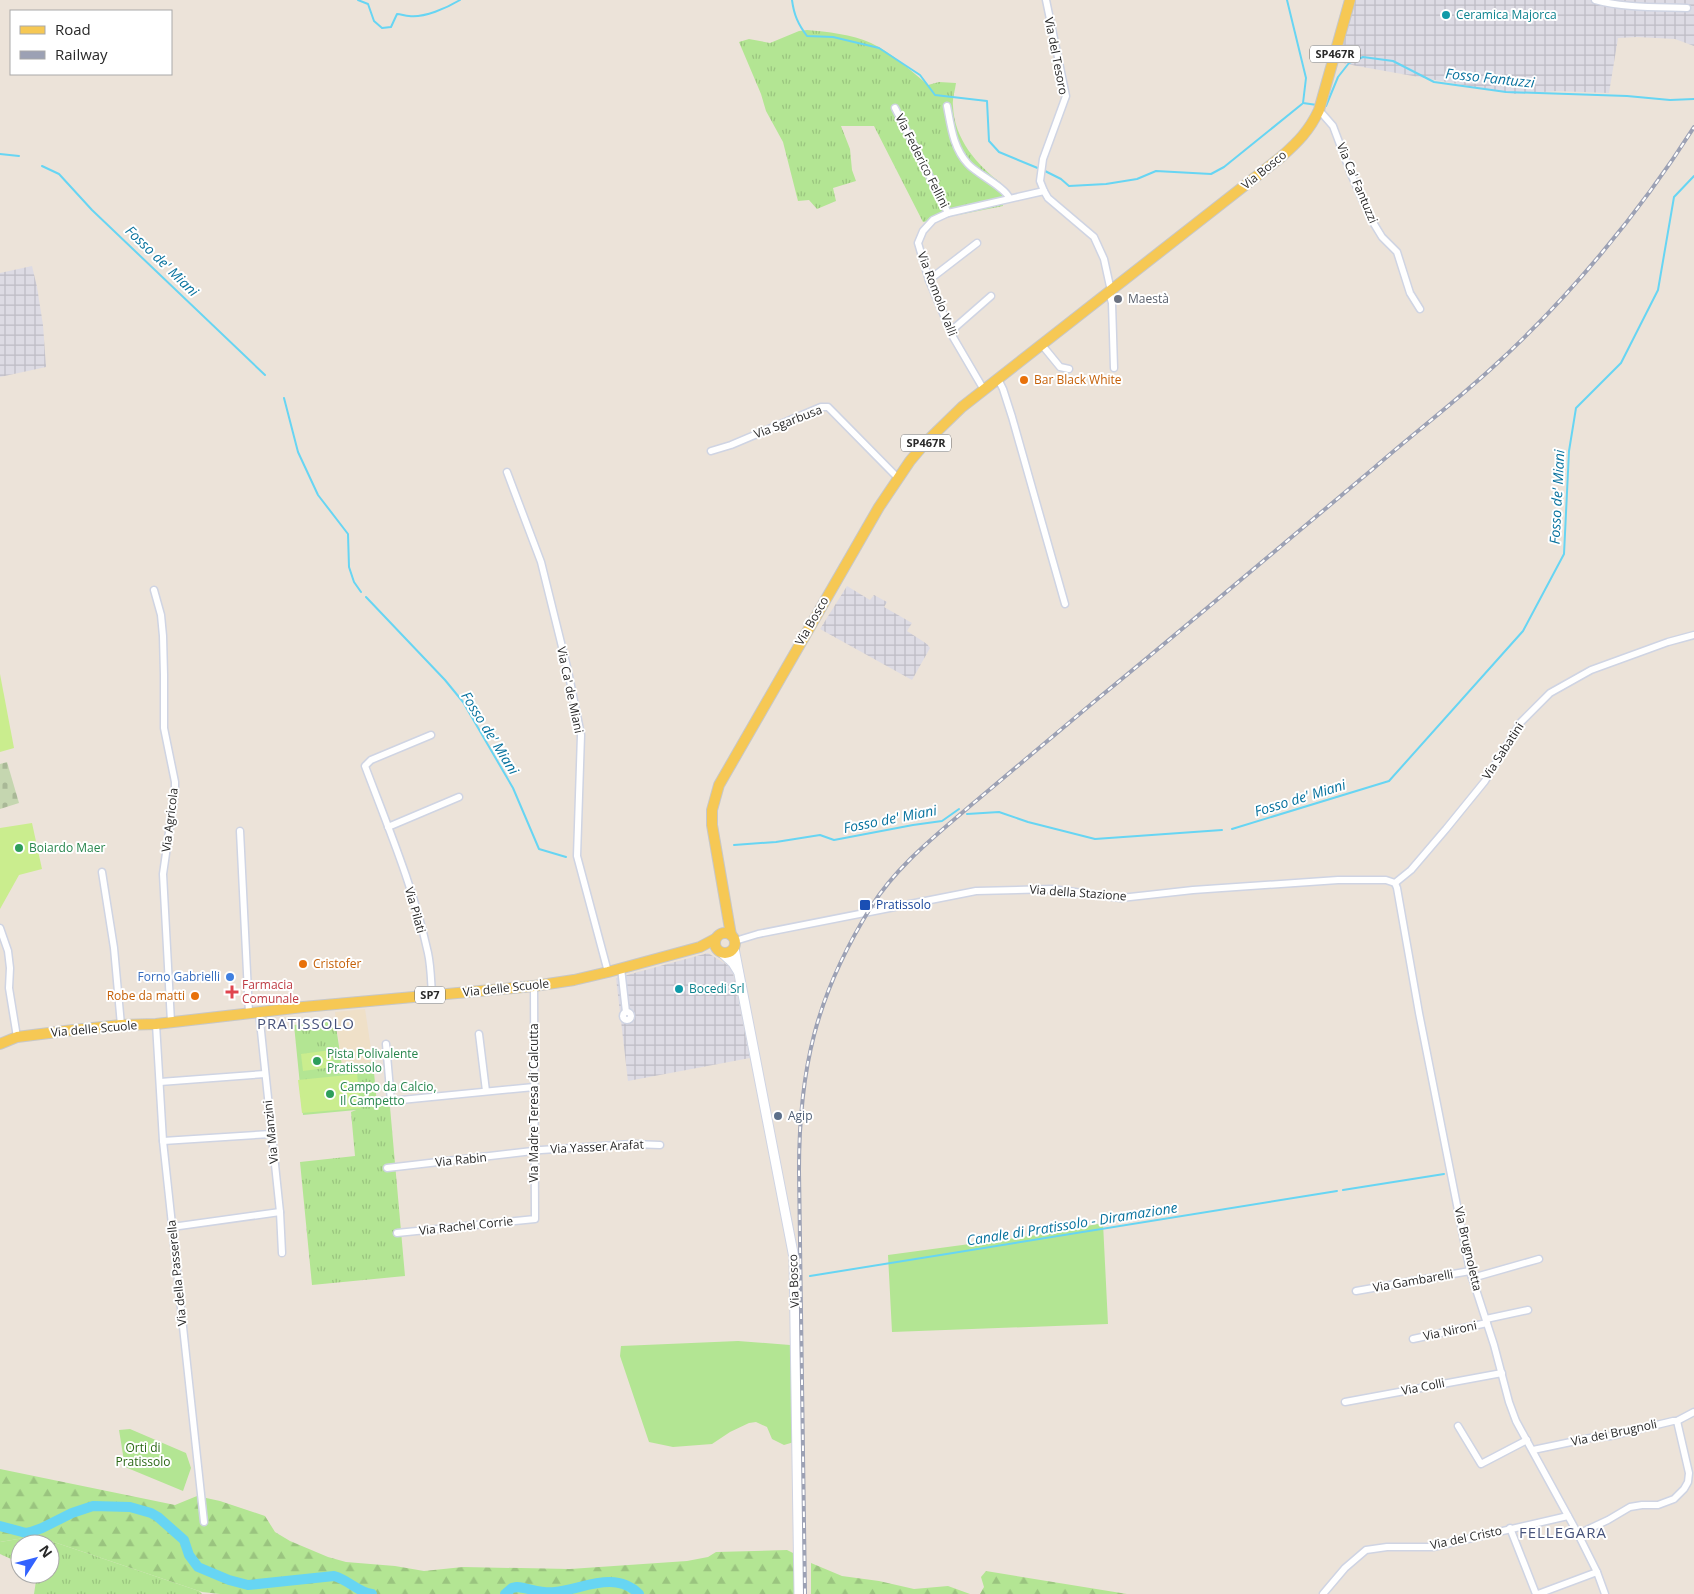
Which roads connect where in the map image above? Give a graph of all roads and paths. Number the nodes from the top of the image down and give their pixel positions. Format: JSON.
{"nodes":[{"id":1,"x":1046,"y":0,"type":"edge"},
{"id":2,"x":1350,"y":0,"type":"edge"},
{"id":3,"x":1595,"y":0,"type":"edge"},
{"id":4,"x":1687,"y":8,"type":"dead end"},
{"id":5,"x":947,"y":106,"type":"dead end"},
{"id":6,"x":1321,"y":106,"type":"junction"},
{"id":7,"x":895,"y":108,"type":"dead end"},
{"id":8,"x":1044,"y":192,"type":"junction"},
{"id":9,"x":1009,"y":198,"type":"junction"},
{"id":10,"x":948,"y":213,"type":"junction"},
{"id":11,"x":977,"y":243,"type":"dead end"},
{"id":12,"x":929,"y":280,"type":"junction"},
{"id":13,"x":1110,"y":292,"type":"junction"},
{"id":14,"x":991,"y":296,"type":"dead end"},
{"id":15,"x":1420,"y":308,"type":"dead end"},
{"id":16,"x":951,"y":331,"type":"junction"},
{"id":17,"x":1042,"y":344,"type":"junction"},
{"id":18,"x":1114,"y":368,"type":"dead end"},
{"id":19,"x":1069,"y":369,"type":"dead end"},
{"id":20,"x":998,"y":378,"type":"junction"},
{"id":21,"x":984,"y":390,"type":"junction"},
{"id":22,"x":711,"y":451,"type":"dead end"},
{"id":23,"x":507,"y":472,"type":"dead end"},
{"id":24,"x":898,"y":478,"type":"junction"},
{"id":25,"x":154,"y":590,"type":"dead end"},
{"id":26,"x":1065,"y":604,"type":"dead end"},
{"id":27,"x":1694,"y":635,"type":"edge"},
{"id":28,"x":431,"y":735,"type":"dead end"},
{"id":29,"x":459,"y":797,"type":"dead end"},
{"id":30,"x":388,"y":827,"type":"junction"},
{"id":31,"x":240,"y":831,"type":"dead end"},
{"id":32,"x":102,"y":872,"type":"dead end"},
{"id":33,"x":1395,"y":883,"type":"junction"},
{"id":34,"x":725,"y":904,"type":"junction"},
{"id":35,"x":0,"y":928,"type":"edge"},
{"id":36,"x":716,"y":937,"type":"junction"},
{"id":37,"x":733,"y":941,"type":"junction"},
{"id":38,"x":700,"y":947,"type":"junction"},
{"id":39,"x":720,"y":952,"type":"junction"},
{"id":40,"x":621,"y":968,"type":"junction"},
{"id":41,"x":608,"y":972,"type":"junction"},
{"id":42,"x":740,"y":973,"type":"junction"},
{"id":43,"x":534,"y":986,"type":"junction"},
{"id":44,"x":432,"y":995,"type":"junction"},
{"id":45,"x":254,"y":1012,"type":"junction"},
{"id":46,"x":626,"y":1012,"type":"dead end"},
{"id":47,"x":171,"y":1022,"type":"junction"},
{"id":48,"x":156,"y":1024,"type":"junction"},
{"id":49,"x":121,"y":1025,"type":"junction"},
{"id":50,"x":479,"y":1034,"type":"dead end"},
{"id":51,"x":17,"y":1037,"type":"junction"},
{"id":52,"x":0,"y":1044,"type":"edge"},
{"id":53,"x":386,"y":1044,"type":"dead end"},
{"id":54,"x":265,"y":1074,"type":"junction"},
{"id":55,"x":160,"y":1082,"type":"junction"},
{"id":56,"x":534,"y":1087,"type":"junction"},
{"id":57,"x":486,"y":1092,"type":"junction"},
{"id":58,"x":382,"y":1101,"type":"dead end"},
{"id":59,"x":391,"y":1101,"type":"junction"},
{"id":60,"x":271,"y":1134,"type":"junction"},
{"id":61,"x":163,"y":1141,"type":"junction"},
{"id":62,"x":660,"y":1145,"type":"dead end"},
{"id":63,"x":534,"y":1150,"type":"junction"},
{"id":64,"x":387,"y":1168,"type":"dead end"},
{"id":65,"x":280,"y":1212,"type":"junction"},
{"id":66,"x":535,"y":1219,"type":"joint"},
{"id":67,"x":172,"y":1227,"type":"junction"},
{"id":68,"x":397,"y":1233,"type":"dead end"},
{"id":69,"x":282,"y":1253,"type":"dead end"},
{"id":70,"x":1539,"y":1260,"type":"dead end"},
{"id":71,"x":1471,"y":1275,"type":"junction"},
{"id":72,"x":1356,"y":1291,"type":"dead end"},
{"id":73,"x":1528,"y":1310,"type":"dead end"},
{"id":74,"x":1486,"y":1321,"type":"junction"},
{"id":75,"x":1413,"y":1339,"type":"dead end"},
{"id":76,"x":1502,"y":1372,"type":"junction"},
{"id":77,"x":1344,"y":1402,"type":"dead end"},
{"id":78,"x":1694,"y":1412,"type":"edge"},
{"id":79,"x":1677,"y":1421,"type":"junction"},
{"id":80,"x":1458,"y":1426,"type":"dead end"},
{"id":81,"x":1526,"y":1440,"type":"junction"},
{"id":82,"x":1532,"y":1450,"type":"junction"},
{"id":83,"x":1568,"y":1516,"type":"junction"},
{"id":84,"x":204,"y":1522,"type":"dead end"},
{"id":85,"x":1510,"y":1528,"type":"junction"},
{"id":86,"x":1578,"y":1534,"type":"junction"},
{"id":87,"x":1597,"y":1572,"type":"junction"},
{"id":88,"x":799,"y":1594,"type":"edge"},
{"id":89,"x":1322,"y":1594,"type":"edge"},
{"id":90,"x":1537,"y":1594,"type":"edge"},
{"id":91,"x":1605,"y":1594,"type":"edge"}],
"edges":[{"from":1,"to":8,"type":"street","name":"Via del Tesoro"},
{"from":2,"to":6,"type":"main road","name":"Via Bosco","number":"SP467R"},
{"from":3,"to":4,"type":"street"},
{"from":5,"to":9,"type":"street"},
{"from":6,"to":13,"type":"main road","name":"Via Bosco","number":"SP467R"},
{"from":6,"to":15,"type":"street","name":"Via Ca' Fantuzzi"},
{"from":7,"to":10,"type":"street","name":"Via Federico Fellini"},
{"from":8,"to":9,"type":"street","name":"Via Romolo Valli"},
{"from":8,"to":13,"type":"street"},
{"from":9,"to":10,"type":"street","name":"Via Romolo Valli"},
{"from":10,"to":12,"type":"street","name":"Via Romolo Valli"},
{"from":11,"to":12,"type":"street"},
{"from":12,"to":16,"type":"street","name":"Via Romolo Valli"},
{"from":13,"to":17,"type":"main road","name":"Via Bosco","number":"SP467R"},
{"from":13,"to":18,"type":"street"},
{"from":14,"to":16,"type":"street"},
{"from":16,"to":21,"type":"street","name":"Via Romolo Valli"},
{"from":17,"to":19,"type":"street"},
{"from":17,"to":20,"type":"main road","name":"Via Bosco","number":"SP467R"},
{"from":20,"to":21,"type":"main road","name":"Via Bosco","number":"SP467R"},
{"from":20,"to":26,"type":"street"},
{"from":21,"to":24,"type":"main road","name":"Via Bosco","number":"SP467R"},
{"from":22,"to":24,"type":"street","name":"Via Sgarbusa"},
{"from":23,"to":41,"type":"street","name":"Via Ca' de Miani"},
{"from":24,"to":34,"type":"main road","name":"Via Bosco","number":"SP467R"},
{"from":25,"to":47,"type":"street","name":"Via Agricola"},
{"from":27,"to":33,"type":"street","name":"Via Sabatini"},
{"from":28,"to":30,"type":"street","name":"Via Pilati"},
{"from":29,"to":30,"type":"street"},
{"from":30,"to":44,"type":"street","name":"Via Pilati"},
{"from":31,"to":45,"type":"street"},
{"from":32,"to":49,"type":"street"},
{"from":33,"to":37,"type":"street","name":"Via della Stazione"},
{"from":33,"to":71,"type":"street","name":"Via Brugnoletta"},
{"from":34,"to":36,"type":"main road","name":"Via Bosco","number":"SP467R"},
{"from":34,"to":37,"type":"main road","name":"Via Bosco","number":"SP467R"},
{"from":35,"to":51,"type":"street"},
{"from":36,"to":37,"type":"main road"},
{"from":36,"to":38,"type":"main road","name":"Via delle Scuole","number":"SP7"},
{"from":36,"to":39,"type":"main road"},
{"from":37,"to":39,"type":"main road"},
{"from":37,"to":42,"type":"main road","name":"Via Bosco","number":"SP467R"},
{"from":38,"to":39,"type":"main road","name":"Via delle Scuole","number":"SP7"},
{"from":38,"to":40,"type":"main road","name":"Via delle Scuole","number":"SP7"},
{"from":39,"to":42,"type":"main road"},
{"from":40,"to":41,"type":"main road","name":"Via delle Scuole","number":"SP7"},
{"from":40,"to":46,"type":"street"},
{"from":41,"to":43,"type":"main road","name":"Via delle Scuole","number":"SP7"},
{"from":42,"to":88,"type":"main road","name":"Via Bosco","number":"SP467R"},
{"from":43,"to":44,"type":"main road","name":"Via delle Scuole","number":"SP7"},
{"from":43,"to":56,"type":"street","name":"Via Madre Teresa di Calcutta"},
{"from":44,"to":45,"type":"main road","name":"Via delle Scuole","number":"SP7"},
{"from":45,"to":47,"type":"main road","name":"Via delle Scuole","number":"SP7"},
{"from":45,"to":54,"type":"street","name":"Via Manzini"},
{"from":47,"to":48,"type":"main road","name":"Via delle Scuole","number":"SP7"},
{"from":48,"to":49,"type":"main road","name":"Via delle Scuole","number":"SP7"},
{"from":48,"to":55,"type":"street","name":"Via della Passerella"},
{"from":49,"to":51,"type":"main road","name":"Via delle Scuole","number":"SP7"},
{"from":50,"to":57,"type":"street"},
{"from":51,"to":52,"type":"main road","name":"Via delle Scuole","number":"SP7"},
{"from":53,"to":59,"type":"street"},
{"from":54,"to":55,"type":"street"},
{"from":54,"to":60,"type":"street","name":"Via Manzini"},
{"from":55,"to":61,"type":"street","name":"Via della Passerella"},
{"from":56,"to":57,"type":"street"},
{"from":56,"to":63,"type":"street","name":"Via Madre Teresa di Calcutta"},
{"from":57,"to":59,"type":"street"},
{"from":58,"to":59,"type":"street"},
{"from":60,"to":61,"type":"street"},
{"from":60,"to":65,"type":"street","name":"Via Manzini"},
{"from":61,"to":67,"type":"street","name":"Via della Passerella"},
{"from":62,"to":63,"type":"street","name":"Via Yasser Arafat"},
{"from":63,"to":64,"type":"street","name":"Via Rabin"},
{"from":63,"to":66,"type":"street","name":"Via Madre Teresa di Calcutta"},
{"from":65,"to":67,"type":"street"},
{"from":65,"to":69,"type":"street","name":"Via Manzini"},
{"from":66,"to":68,"type":"street","name":"Via Rachel Corrie"},
{"from":67,"to":84,"type":"street","name":"Via della Passerella"},
{"from":70,"to":71,"type":"street","name":"Via Gambarelli"},
{"from":71,"to":72,"type":"street","name":"Via Gambarelli"},
{"from":71,"to":74,"type":"street","name":"Via Brugnoletta"},
{"from":73,"to":74,"type":"street","name":"Via Nironi"},
{"from":74,"to":75,"type":"street","name":"Via Nironi"},
{"from":74,"to":76,"type":"street","name":"Via Brugnoletta"},
{"from":76,"to":77,"type":"street","name":"Via Colli"},
{"from":76,"to":81,"type":"street","name":"Via Brugnoletta"},
{"from":78,"to":79,"type":"street","name":"Via dei Brugnoli"},
{"from":79,"to":82,"type":"street","name":"Via dei Brugnoli"},
{"from":79,"to":86,"type":"street"},
{"from":80,"to":81,"type":"street"},
{"from":81,"to":82,"type":"street","name":"Via Brugnoletta"},
{"from":82,"to":83,"type":"street","name":"Via Brugnoletta"},
{"from":83,"to":85,"type":"street","name":"Via del Cristo"},
{"from":83,"to":86,"type":"street","name":"Via Brugnoletta"},
{"from":85,"to":89,"type":"street","name":"Via del Cristo"},
{"from":85,"to":90,"type":"street"},
{"from":86,"to":87,"type":"street","name":"Via Brugnoletta"},
{"from":87,"to":90,"type":"street"},
{"from":87,"to":91,"type":"street","name":"Via Brugnoletta"}]}
